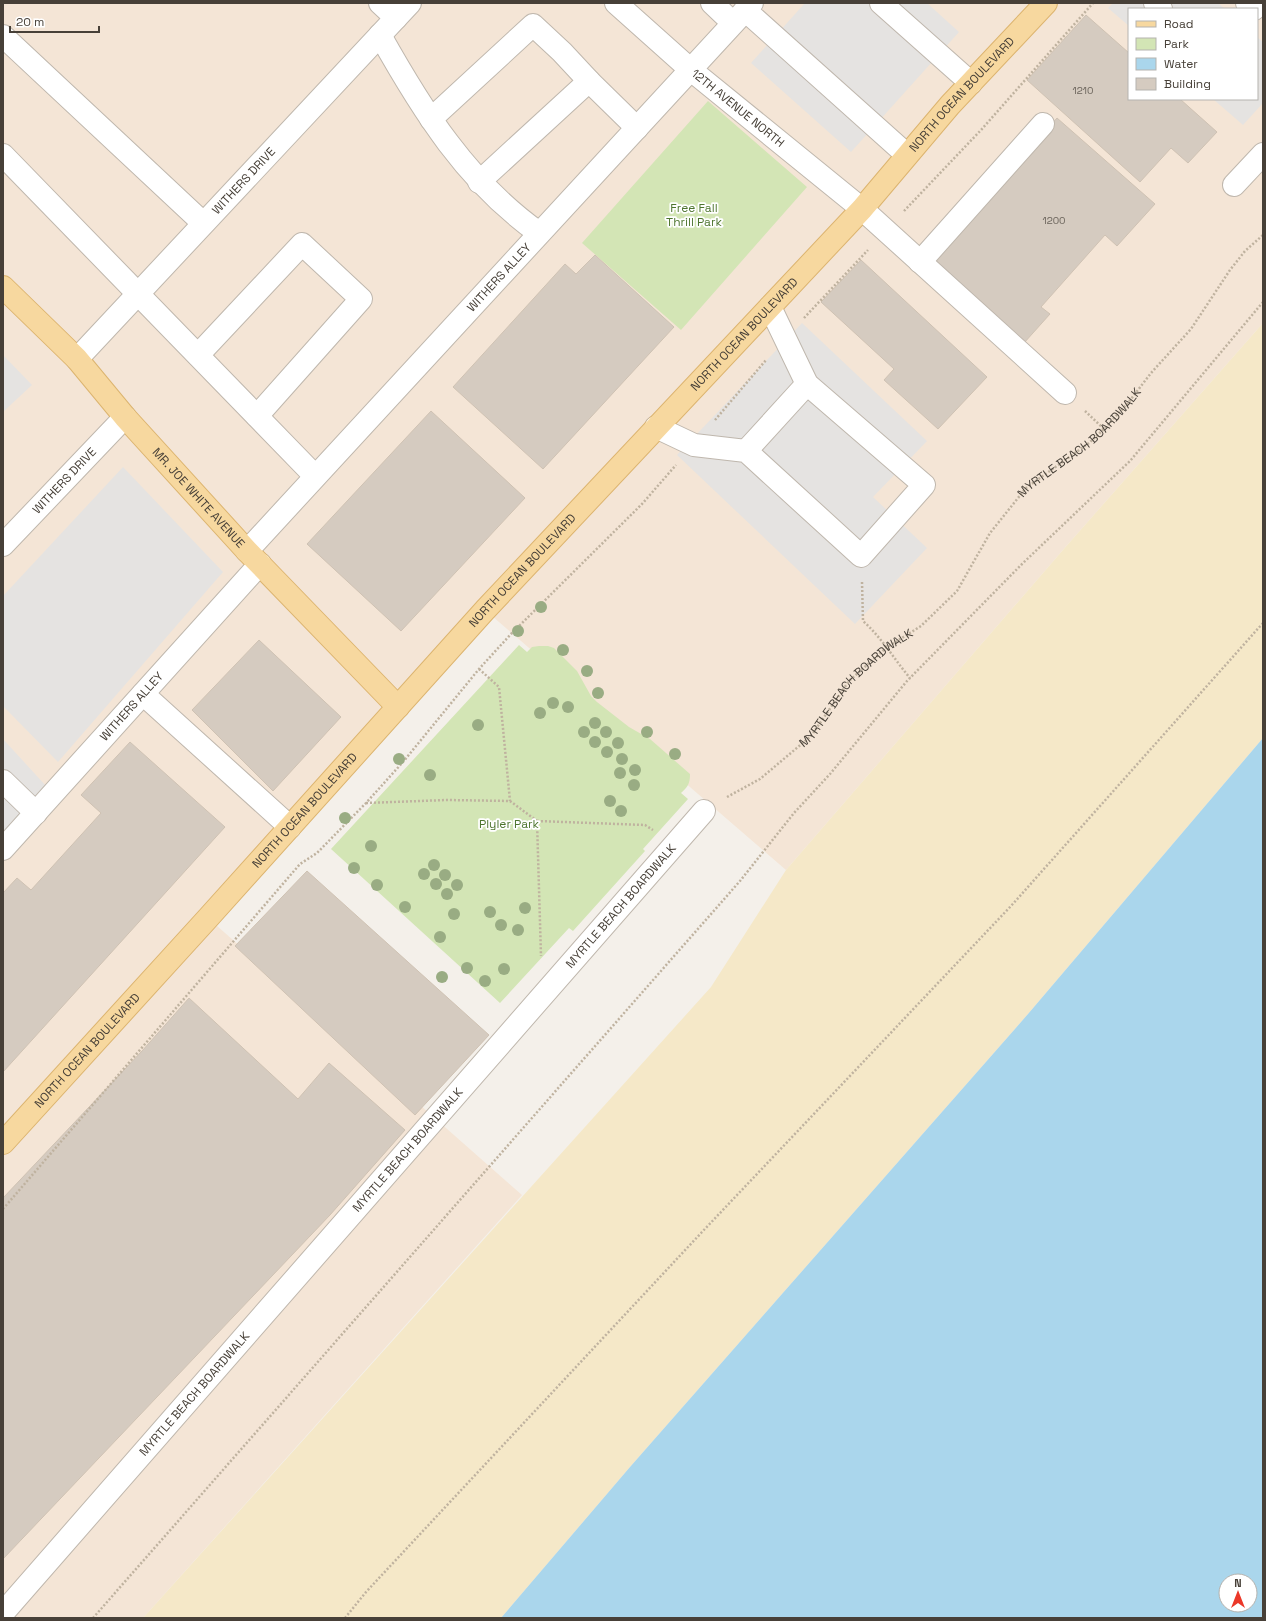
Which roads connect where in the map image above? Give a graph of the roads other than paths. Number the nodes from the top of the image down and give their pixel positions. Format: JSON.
{"nodes":[{"id":1,"x":380,"y":3,"type":"edge"},
{"id":2,"x":616,"y":3,"type":"edge"},
{"id":3,"x":712,"y":3,"type":"edge"},
{"id":4,"x":881,"y":3,"type":"edge"},
{"id":5,"x":1046,"y":3,"type":"edge"},
{"id":6,"x":403,"y":10,"type":"edge"},
{"id":7,"x":743,"y":12,"type":"edge"},
{"id":8,"x":380,"y":35,"type":"junction"},
{"id":9,"x":3,"y":36,"type":"edge"},
{"id":10,"x":691,"y":70,"type":"junction"},
{"id":11,"x":589,"y":81,"type":"junction"},
{"id":12,"x":971,"y":82,"type":"junction"},
{"id":13,"x":431,"y":120,"type":"junction"},
{"id":14,"x":1042,"y":124,"type":"dead end"},
{"id":15,"x":636,"y":128,"type":"junction"},
{"id":16,"x":1263,"y":154,"type":"edge"},
{"id":17,"x":3,"y":155,"type":"edge"},
{"id":18,"x":908,"y":155,"type":"junction"},
{"id":19,"x":479,"y":182,"type":"junction"},
{"id":20,"x":1234,"y":186,"type":"dead end"},
{"id":21,"x":862,"y":209,"type":"junction"},
{"id":22,"x":203,"y":223,"type":"junction"},
{"id":23,"x":538,"y":233,"type":"junction"},
{"id":24,"x":920,"y":262,"type":"junction"},
{"id":25,"x":3,"y":287,"type":"edge"},
{"id":26,"x":138,"y":293,"type":"junction"},
{"id":27,"x":770,"y":307,"type":"junction"},
{"id":28,"x":198,"y":355,"type":"junction"},
{"id":29,"x":77,"y":359,"type":"junction"},
{"id":30,"x":807,"y":384,"type":"junction"},
{"id":31,"x":1065,"y":393,"type":"dead end"},
{"id":32,"x":257,"y":416,"type":"junction"},
{"id":33,"x":125,"y":417,"type":"junction"},
{"id":34,"x":656,"y":427,"type":"junction"},
{"id":35,"x":746,"y":452,"type":"junction"},
{"id":36,"x":315,"y":476,"type":"junction"},
{"id":37,"x":3,"y":545,"type":"edge"},
{"id":38,"x":253,"y":558,"type":"junction"},
{"id":39,"x":143,"y":694,"type":"junction"},
{"id":40,"x":398,"y":707,"type":"junction"},
{"id":41,"x":3,"y":781,"type":"edge"},
{"id":42,"x":704,"y":811,"type":"road end"},
{"id":43,"x":36,"y":813,"type":"junction"},
{"id":44,"x":290,"y":827,"type":"junction"},
{"id":45,"x":3,"y":849,"type":"edge"},
{"id":46,"x":3,"y":1143,"type":"edge"},
{"id":47,"x":3,"y":1613,"type":"edge"}],
"edges":[{"from":1,"to":6,"type":"street"},
{"from":2,"to":10,"type":"street","name":"12TH AVENUE NORTH"},
{"from":3,"to":7,"type":"street"},
{"from":4,"to":12,"type":"street"},
{"from":5,"to":12,"type":"main road","name":"NORTH OCEAN BOULEVARD"},
{"from":6,"to":8,"type":"street","name":"WITHERS DRIVE"},
{"from":7,"to":10,"type":"street","name":"WITHERS ALLEY"},
{"from":7,"to":18,"type":"street"},
{"from":8,"to":13,"type":"street"},
{"from":8,"to":22,"type":"street","name":"WITHERS DRIVE"},
{"from":9,"to":22,"type":"street"},
{"from":10,"to":15,"type":"street","name":"WITHERS ALLEY"},
{"from":10,"to":21,"type":"street","name":"12TH AVENUE NORTH"},
{"from":11,"to":13,"type":"street"},
{"from":11,"to":15,"type":"street"},
{"from":11,"to":19,"type":"street"},
{"from":12,"to":18,"type":"main road","name":"NORTH OCEAN BOULEVARD"},
{"from":13,"to":19,"type":"street"},
{"from":14,"to":24,"type":"street"},
{"from":15,"to":23,"type":"street","name":"WITHERS ALLEY"},
{"from":16,"to":20,"type":"street"},
{"from":17,"to":26,"type":"street"},
{"from":18,"to":21,"type":"main road","name":"NORTH OCEAN BOULEVARD"},
{"from":19,"to":23,"type":"street"},
{"from":21,"to":24,"type":"street","name":"12TH AVENUE NORTH"},
{"from":21,"to":27,"type":"main road","name":"NORTH OCEAN BOULEVARD"},
{"from":22,"to":26,"type":"street","name":"WITHERS DRIVE"},
{"from":23,"to":36,"type":"street","name":"WITHERS ALLEY"},
{"from":24,"to":31,"type":"street","name":"12TH AVENUE NORTH"},
{"from":25,"to":29,"type":"main road","name":"MR. JOE WHITE AVENUE"},
{"from":26,"to":28,"type":"street"},
{"from":26,"to":29,"type":"street","name":"WITHERS DRIVE"},
{"from":27,"to":30,"type":"street"},
{"from":27,"to":34,"type":"main road","name":"NORTH OCEAN BOULEVARD"},
{"from":28,"to":32,"type":"street"},
{"from":28,"to":32,"type":"street"},
{"from":29,"to":33,"type":"main road","name":"MR. JOE WHITE AVENUE"},
{"from":30,"to":35,"type":"street"},
{"from":30,"to":35,"type":"street"},
{"from":32,"to":36,"type":"street"},
{"from":33,"to":37,"type":"street","name":"WITHERS DRIVE"},
{"from":33,"to":38,"type":"main road","name":"MR. JOE WHITE AVENUE"},
{"from":34,"to":35,"type":"street"},
{"from":34,"to":40,"type":"main road","name":"NORTH OCEAN BOULEVARD"},
{"from":36,"to":38,"type":"street","name":"WITHERS ALLEY"},
{"from":38,"to":39,"type":"street","name":"WITHERS ALLEY"},
{"from":38,"to":40,"type":"main road","name":"MR. JOE WHITE AVENUE"},
{"from":39,"to":43,"type":"street","name":"WITHERS ALLEY"},
{"from":39,"to":44,"type":"street"},
{"from":40,"to":44,"type":"main road","name":"NORTH OCEAN BOULEVARD"},
{"from":41,"to":43,"type":"street"},
{"from":42,"to":47,"type":"street","name":"MYRTLE BEACH BOARDWALK"},
{"from":43,"to":45,"type":"street","name":"WITHERS ALLEY"},
{"from":44,"to":46,"type":"main road","name":"NORTH OCEAN BOULEVARD"}]}
